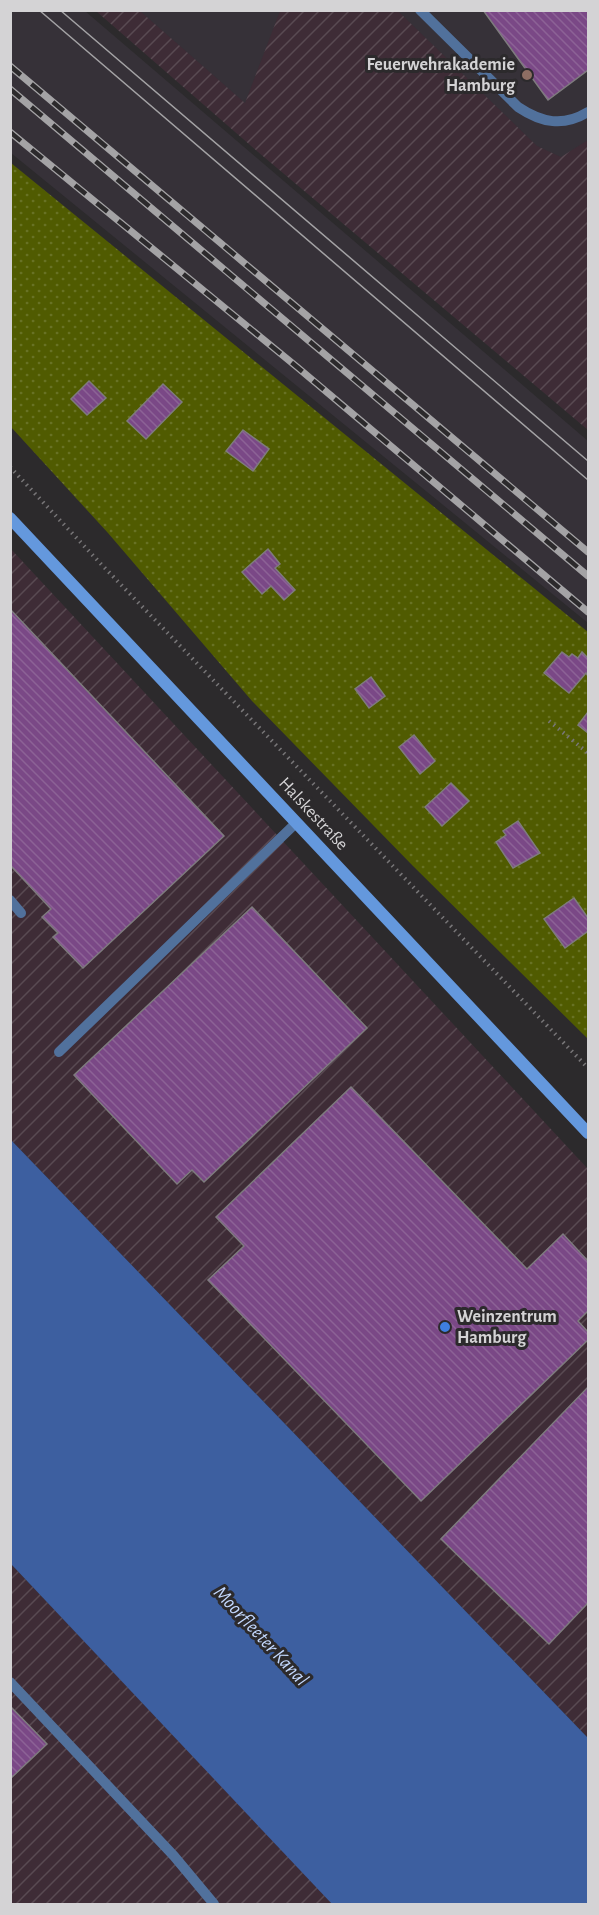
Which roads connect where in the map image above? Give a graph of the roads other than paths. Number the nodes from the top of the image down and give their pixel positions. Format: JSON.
{"nodes":[{"id":1,"x":420,"y":10,"type":"edge"},
{"id":2,"x":588,"y":112,"type":"edge"},
{"id":3,"x":10,"y":518,"type":"edge"},
{"id":4,"x":296,"y":823,"type":"junction"},
{"id":5,"x":10,"y":900,"type":"edge"},
{"id":6,"x":21,"y":913,"type":"dead end"},
{"id":7,"x":59,"y":1052,"type":"dead end"},
{"id":8,"x":588,"y":1133,"type":"edge"},
{"id":9,"x":10,"y":1682,"type":"edge"},
{"id":10,"x":214,"y":1905,"type":"edge"}],
"edges":[{"from":1,"to":2,"type":"lane"},
{"from":3,"to":4,"type":"street","name":"Halskestraße"},
{"from":4,"to":7,"type":"lane"},
{"from":4,"to":8,"type":"street","name":"Halskestraße"},
{"from":5,"to":6,"type":"lane"},
{"from":9,"to":10,"type":"lane"}]}
